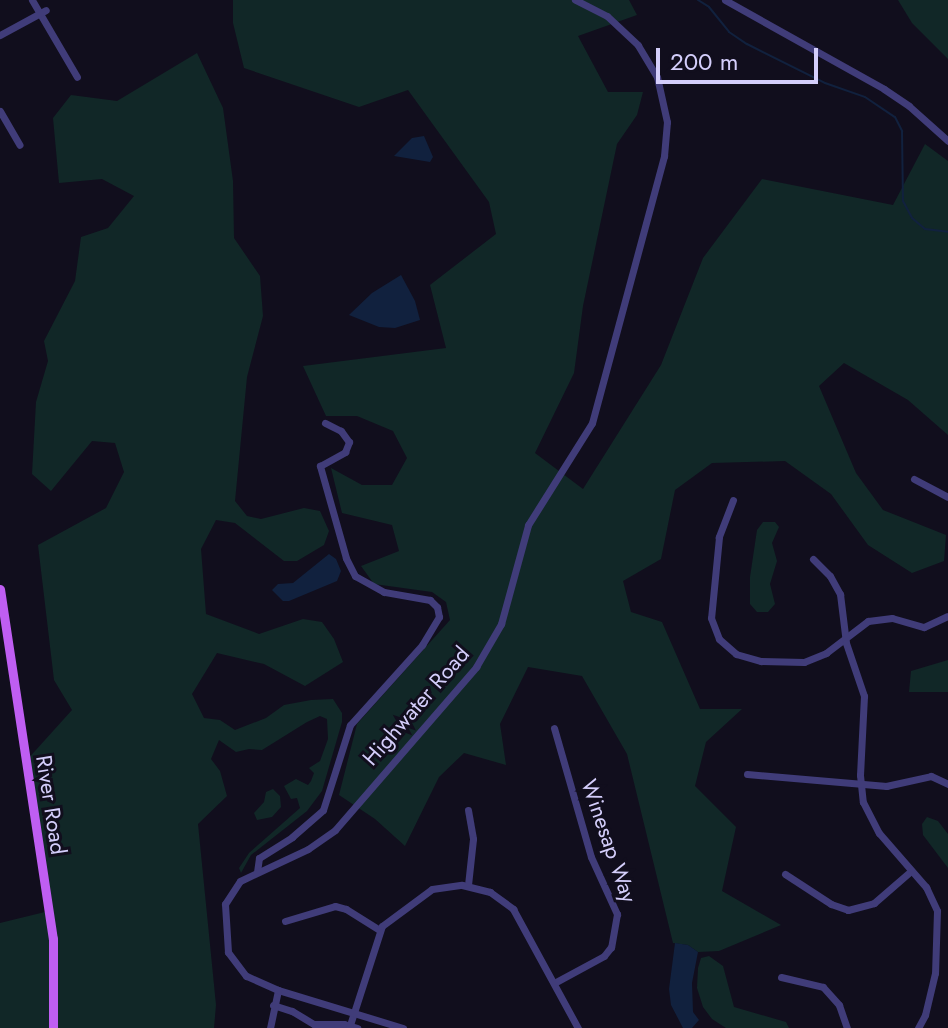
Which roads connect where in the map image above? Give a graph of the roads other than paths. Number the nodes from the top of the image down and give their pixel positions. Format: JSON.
{"nodes":[{"id":1,"x":32,"y":0,"type":"edge"},
{"id":2,"x":575,"y":0,"type":"edge"},
{"id":3,"x":725,"y":0,"type":"edge"},
{"id":4,"x":43,"y":11,"type":"junction"},
{"id":5,"x":0,"y":35,"type":"edge"},
{"id":6,"x":77,"y":77,"type":"dead end"},
{"id":7,"x":0,"y":111,"type":"edge"},
{"id":8,"x":948,"y":141,"type":"edge"},
{"id":9,"x":20,"y":145,"type":"dead end"},
{"id":10,"x":325,"y":423,"type":"dead end"},
{"id":11,"x":914,"y":479,"type":"dead end"},
{"id":12,"x":948,"y":497,"type":"edge"},
{"id":13,"x":733,"y":500,"type":"dead end"},
{"id":14,"x":813,"y":559,"type":"dead end"},
{"id":15,"x":0,"y":589,"type":"edge"},
{"id":16,"x":948,"y":616,"type":"edge"},
{"id":17,"x":846,"y":638,"type":"junction"},
{"id":18,"x":554,"y":728,"type":"dead end"},
{"id":19,"x":747,"y":774,"type":"dead end"},
{"id":20,"x":860,"y":784,"type":"junction"},
{"id":21,"x":948,"y":784,"type":"edge"},
{"id":22,"x":468,"y":810,"type":"dead end"},
{"id":23,"x":911,"y":871,"type":"junction"},
{"id":24,"x":257,"y":872,"type":"junction"},
{"id":25,"x":785,"y":874,"type":"dead end"},
{"id":26,"x":468,"y":885,"type":"junction"},
{"id":27,"x":285,"y":921,"type":"dead end"},
{"id":28,"x":380,"y":930,"type":"junction"},
{"id":29,"x":938,"y":930,"type":"junction"},
{"id":30,"x":948,"y":931,"type":"edge"},
{"id":31,"x":781,"y":977,"type":"dead end"},
{"id":32,"x":554,"y":983,"type":"junction"},
{"id":33,"x":278,"y":990,"type":"junction"},
{"id":34,"x":273,"y":1005,"type":"junction"},
{"id":35,"x":353,"y":1013,"type":"junction"},
{"id":36,"x":352,"y":1027,"type":"edge"},
{"id":37,"x":53,"y":1028,"type":"edge"},
{"id":38,"x":270,"y":1028,"type":"edge"},
{"id":39,"x":403,"y":1028,"type":"edge"},
{"id":40,"x":578,"y":1028,"type":"edge"},
{"id":41,"x":847,"y":1028,"type":"edge"},
{"id":42,"x":918,"y":1028,"type":"edge"}],
"edges":[{"from":1,"to":4,"type":"street"},
{"from":2,"to":24,"type":"street","name":"Highwater Road"},
{"from":3,"to":8,"type":"street"},
{"from":4,"to":5,"type":"street"},
{"from":4,"to":6,"type":"street"},
{"from":7,"to":9,"type":"street"},
{"from":10,"to":24,"type":"street"},
{"from":11,"to":12,"type":"street"},
{"from":13,"to":17,"type":"street"},
{"from":14,"to":17,"type":"street"},
{"from":15,"to":37,"type":"main road","name":"River Road"},
{"from":16,"to":17,"type":"street"},
{"from":17,"to":20,"type":"street"},
{"from":18,"to":32,"type":"street","name":"Winesap Way"},
{"from":19,"to":20,"type":"street"},
{"from":20,"to":21,"type":"street"},
{"from":20,"to":23,"type":"street"},
{"from":22,"to":26,"type":"street"},
{"from":23,"to":25,"type":"street"},
{"from":23,"to":29,"type":"street"},
{"from":24,"to":33,"type":"street","name":"Highwater Road"},
{"from":26,"to":28,"type":"street"},
{"from":26,"to":32,"type":"street"},
{"from":27,"to":28,"type":"street"},
{"from":28,"to":35,"type":"street"},
{"from":29,"to":30,"type":"street"},
{"from":29,"to":42,"type":"street"},
{"from":31,"to":41,"type":"street"},
{"from":32,"to":40,"type":"street"},
{"from":33,"to":34,"type":"street"},
{"from":33,"to":35,"type":"street","name":"Highwater Road"},
{"from":34,"to":36,"type":"street"},
{"from":34,"to":38,"type":"street"},
{"from":35,"to":36,"type":"street"},
{"from":35,"to":39,"type":"street","name":"Highwater Road"}]}
